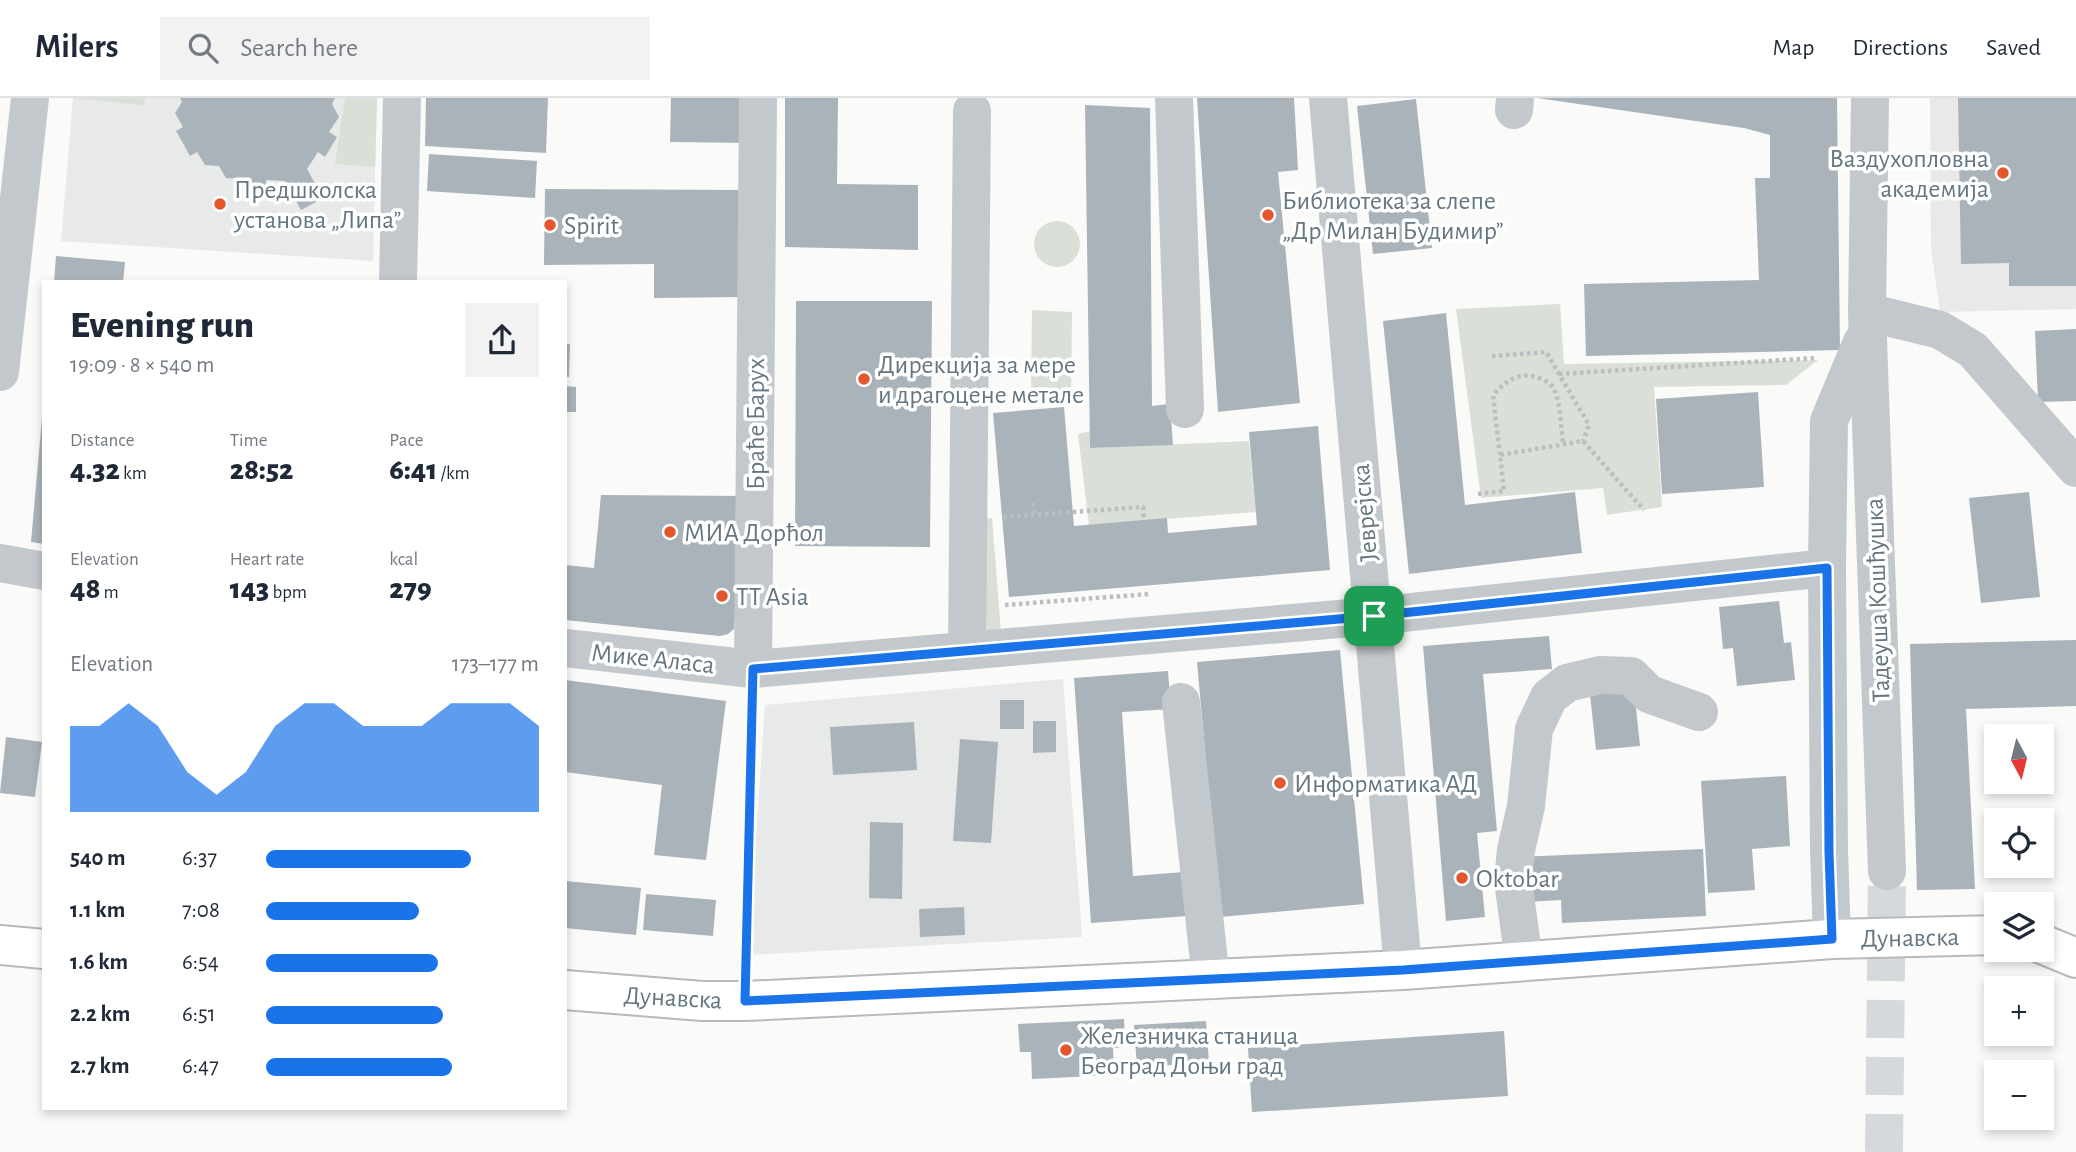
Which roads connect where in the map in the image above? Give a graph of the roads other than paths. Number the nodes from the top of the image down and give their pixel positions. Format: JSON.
{"nodes":[{"id":1,"x":30,"y":98,"type":"edge"},
{"id":2,"x":402,"y":98,"type":"edge"},
{"id":3,"x":758,"y":98,"type":"edge"},
{"id":4,"x":1174,"y":98,"type":"edge"},
{"id":5,"x":1328,"y":98,"type":"edge"},
{"id":6,"x":1870,"y":98,"type":"edge"},
{"id":7,"x":972,"y":111,"type":"dead end"},
{"id":8,"x":398,"y":280,"type":"edge"},
{"id":9,"x":1867,"y":321,"type":"junction"},
{"id":10,"x":0,"y":372,"type":"edge"},
{"id":11,"x":1185,"y":409,"type":"dead end"},
{"id":12,"x":2076,"y":468,"type":"edge"},
{"id":13,"x":0,"y":564,"type":"edge"},
{"id":14,"x":1827,"y":568,"type":"junction"},
{"id":15,"x":42,"y":571,"type":"edge"},
{"id":16,"x":1374,"y":616,"type":"junction"},
{"id":17,"x":567,"y":648,"type":"edge"},
{"id":18,"x":967,"y":651,"type":"junction"},
{"id":19,"x":753,"y":669,"type":"junction"},
{"id":20,"x":1181,"y":702,"type":"dead end"},
{"id":21,"x":1699,"y":712,"type":"dead end"},
{"id":22,"x":1887,"y":871,"type":"tunnel mouth"},
{"id":23,"x":2076,"y":927,"type":"edge"},
{"id":24,"x":2054,"y":930,"type":"edge"},
{"id":25,"x":1984,"y":935,"type":"edge"},
{"id":26,"x":1832,"y":939,"type":"junction"},
{"id":27,"x":0,"y":945,"type":"edge"},
{"id":28,"x":42,"y":949,"type":"edge"},
{"id":29,"x":2054,"y":949,"type":"edge"},
{"id":30,"x":2076,"y":958,"type":"edge"},
{"id":31,"x":1524,"y":961,"type":"junction"},
{"id":32,"x":1403,"y":970,"type":"junction"},
{"id":33,"x":1211,"y":980,"type":"junction"},
{"id":34,"x":567,"y":990,"type":"edge"}],
"edges":[{"from":1,"to":10,"type":"street"},
{"from":2,"to":8,"type":"street"},
{"from":3,"to":19,"type":"street","name":"Браће Барух"},
{"from":4,"to":11,"type":"street"},
{"from":5,"to":16,"type":"street","name":"Јеврејска"},
{"from":6,"to":9,"type":"street","name":"Тадеуша Кошћушка"},
{"from":7,"to":18,"type":"street"},
{"from":9,"to":12,"type":"street"},
{"from":9,"to":14,"type":"street","name":"Тадеуша Кошћушка"},
{"from":9,"to":22,"type":"street","name":"Тадеуша Кошћушка"},
{"from":13,"to":15,"type":"street"},
{"from":14,"to":16,"type":"street","name":"Мике Аласа"},
{"from":14,"to":26,"type":"street","name":"Тадеуша Кошћушка"},
{"from":16,"to":18,"type":"street","name":"Мике Аласа"},
{"from":16,"to":32,"type":"street","name":"Јеврејска"},
{"from":17,"to":19,"type":"street","name":"Мике Аласа"},
{"from":18,"to":19,"type":"street","name":"Мике Аласа"},
{"from":20,"to":33,"type":"street"},
{"from":21,"to":31,"type":"street"},
{"from":23,"to":24,"type":"main road"},
{"from":25,"to":26,"type":"main road","name":"Дунавска"},
{"from":26,"to":31,"type":"main road","name":"Дунавска"},
{"from":27,"to":28,"type":"main road"},
{"from":29,"to":30,"type":"main road"},
{"from":31,"to":32,"type":"main road","name":"Дунавска"},
{"from":32,"to":33,"type":"main road","name":"Дунавска"},
{"from":33,"to":34,"type":"main road","name":"Дунавска"}]}
